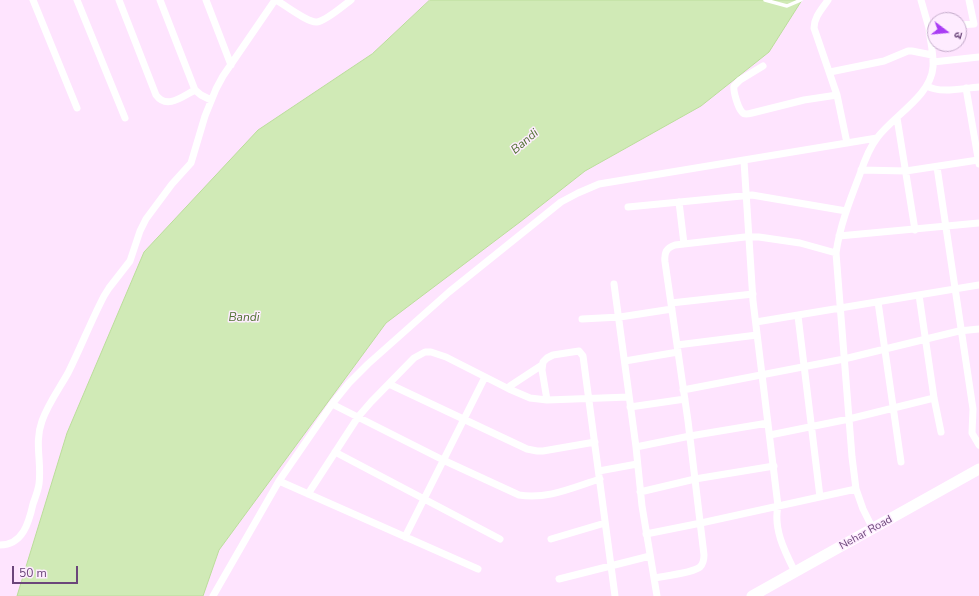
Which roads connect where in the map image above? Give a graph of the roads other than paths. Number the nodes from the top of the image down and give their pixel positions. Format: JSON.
{"nodes":[{"id":1,"x":33,"y":0,"type":"edge"},
{"id":2,"x":77,"y":0,"type":"edge"},
{"id":3,"x":119,"y":0,"type":"edge"},
{"id":4,"x":160,"y":0,"type":"edge"},
{"id":5,"x":206,"y":0,"type":"edge"},
{"id":6,"x":276,"y":0,"type":"edge"},
{"id":7,"x":351,"y":0,"type":"edge"},
{"id":8,"x":765,"y":0,"type":"edge"},
{"id":9,"x":801,"y":0,"type":"edge"},
{"id":10,"x":828,"y":0,"type":"edge"},
{"id":11,"x":921,"y":0,"type":"edge"},
{"id":12,"x":969,"y":0,"type":"edge"},
{"id":13,"x":927,"y":15,"type":"edge"},
{"id":14,"x":977,"y":23,"type":"edge"},
{"id":15,"x":967,"y":24,"type":"edge"},
{"id":16,"x":933,"y":52,"type":"edge"},
{"id":17,"x":979,"y":57,"type":"edge"},
{"id":18,"x":933,"y":59,"type":"junction"},
{"id":19,"x":230,"y":65,"type":"junction"},
{"id":20,"x":762,"y":66,"type":"dead end"},
{"id":21,"x":830,"y":72,"type":"junction"},
{"id":22,"x":927,"y":86,"type":"junction"},
{"id":23,"x":979,"y":87,"type":"edge"},
{"id":24,"x":966,"y":88,"type":"junction"},
{"id":25,"x":195,"y":90,"type":"junction"},
{"id":26,"x":837,"y":95,"type":"junction"},
{"id":27,"x":211,"y":100,"type":"junction"},
{"id":28,"x":76,"y":108,"type":"dead end"},
{"id":29,"x":125,"y":118,"type":"dead end"},
{"id":30,"x":897,"y":118,"type":"junction"},
{"id":31,"x":877,"y":138,"type":"junction"},
{"id":32,"x":847,"y":143,"type":"junction"},
{"id":33,"x":744,"y":161,"type":"junction"},
{"id":34,"x":979,"y":162,"type":"edge"},
{"id":35,"x":938,"y":167,"type":"junction"},
{"id":36,"x":861,"y":170,"type":"junction"},
{"id":37,"x":906,"y":172,"type":"junction"},
{"id":38,"x":746,"y":196,"type":"junction"},
{"id":39,"x":679,"y":202,"type":"junction"},
{"id":40,"x":628,"y":207,"type":"dead end"},
{"id":41,"x":846,"y":211,"type":"junction"},
{"id":42,"x":979,"y":223,"type":"edge"},
{"id":43,"x":947,"y":227,"type":"junction"},
{"id":44,"x":915,"y":230,"type":"junction"},
{"id":45,"x":839,"y":236,"type":"junction"},
{"id":46,"x":748,"y":237,"type":"junction"},
{"id":47,"x":684,"y":244,"type":"junction"},
{"id":48,"x":836,"y":253,"type":"junction"},
{"id":49,"x":614,"y":284,"type":"dead end"},
{"id":50,"x":979,"y":285,"type":"edge"},
{"id":51,"x":956,"y":289,"type":"junction"},
{"id":52,"x":753,"y":294,"type":"junction"},
{"id":53,"x":920,"y":295,"type":"junction"},
{"id":54,"x":878,"y":302,"type":"junction"},
{"id":55,"x":671,"y":306,"type":"junction"},
{"id":56,"x":840,"y":308,"type":"junction"},
{"id":57,"x":798,"y":316,"type":"junction"},
{"id":58,"x":620,"y":317,"type":"junction"},
{"id":59,"x":582,"y":319,"type":"dead end"},
{"id":60,"x":756,"y":322,"type":"junction"},
{"id":61,"x":979,"y":329,"type":"edge"},
{"id":62,"x":962,"y":331,"type":"junction"},
{"id":63,"x":757,"y":335,"type":"junction"},
{"id":64,"x":926,"y":339,"type":"junction"},
{"id":65,"x":678,"y":349,"type":"junction"},
{"id":66,"x":884,"y":350,"type":"junction"},
{"id":67,"x":844,"y":359,"type":"junction"},
{"id":68,"x":625,"y":361,"type":"junction"},
{"id":69,"x":542,"y":365,"type":"junction"},
{"id":70,"x":803,"y":367,"type":"junction"},
{"id":71,"x":762,"y":375,"type":"junction"},
{"id":72,"x":485,"y":377,"type":"junction"},
{"id":73,"x":389,"y":384,"type":"junction"},
{"id":74,"x":509,"y":389,"type":"junction"},
{"id":75,"x":683,"y":390,"type":"junction"},
{"id":76,"x":629,"y":398,"type":"junction"},
{"id":77,"x":934,"y":398,"type":"junction"},
{"id":78,"x":590,"y":399,"type":"junction"},
{"id":79,"x":685,"y":399,"type":"junction"},
{"id":80,"x":547,"y":400,"type":"junction"},
{"id":81,"x":332,"y":404,"type":"junction"},
{"id":82,"x":630,"y":407,"type":"junction"},
{"id":83,"x":893,"y":409,"type":"junction"},
{"id":84,"x":358,"y":417,"type":"junction"},
{"id":85,"x":849,"y":419,"type":"junction"},
{"id":86,"x":463,"y":420,"type":"junction"},
{"id":87,"x":768,"y":423,"type":"junction"},
{"id":88,"x":812,"y":427,"type":"junction"},
{"id":89,"x":941,"y":432,"type":"dead end"},
{"id":90,"x":770,"y":435,"type":"junction"},
{"id":91,"x":690,"y":436,"type":"junction"},
{"id":92,"x":595,"y":442,"type":"junction"},
{"id":93,"x":979,"y":445,"type":"edge"},
{"id":94,"x":636,"y":447,"type":"junction"},
{"id":95,"x":335,"y":452,"type":"junction"},
{"id":96,"x":443,"y":460,"type":"junction"},
{"id":97,"x":901,"y":462,"type":"dead end"},
{"id":98,"x":637,"y":464,"type":"junction"},
{"id":99,"x":774,"y":466,"type":"junction"},
{"id":100,"x":979,"y":469,"type":"edge"},
{"id":101,"x":599,"y":471,"type":"junction"},
{"id":102,"x":600,"y":479,"type":"junction"},
{"id":103,"x":695,"y":479,"type":"junction"},
{"id":104,"x":279,"y":481,"type":"junction"},
{"id":105,"x":856,"y":489,"type":"junction"},
{"id":106,"x":640,"y":492,"type":"junction"},
{"id":107,"x":308,"y":494,"type":"junction"},
{"id":108,"x":820,"y":497,"type":"junction"},
{"id":109,"x":424,"y":498,"type":"junction"},
{"id":110,"x":778,"y":506,"type":"junction"},
{"id":111,"x":606,"y":523,"type":"junction"},
{"id":112,"x":701,"y":523,"type":"junction"},
{"id":113,"x":873,"y":529,"type":"junction"},
{"id":114,"x":646,"y":534,"type":"junction"},
{"id":115,"x":405,"y":537,"type":"junction"},
{"id":116,"x":500,"y":539,"type":"dead end"},
{"id":117,"x":551,"y":539,"type":"dead end"},
{"id":118,"x":0,"y":545,"type":"edge"},
{"id":119,"x":650,"y":556,"type":"junction"},
{"id":120,"x":611,"y":566,"type":"junction"},
{"id":121,"x":478,"y":569,"type":"dead end"},
{"id":122,"x":795,"y":572,"type":"junction"},
{"id":123,"x":654,"y":578,"type":"junction"},
{"id":124,"x":559,"y":579,"type":"dead end"},
{"id":125,"x":213,"y":596,"type":"edge"},
{"id":126,"x":616,"y":596,"type":"edge"},
{"id":127,"x":657,"y":596,"type":"edge"},
{"id":128,"x":752,"y":596,"type":"edge"}],
"edges":[{"from":1,"to":28,"type":"street"},
{"from":2,"to":29,"type":"street"},
{"from":3,"to":25,"type":"street"},
{"from":4,"to":25,"type":"street"},
{"from":5,"to":19,"type":"street"},
{"from":6,"to":7,"type":"street"},
{"from":6,"to":19,"type":"street"},
{"from":8,"to":9,"type":"lane"},
{"from":10,"to":21,"type":"street"},
{"from":11,"to":13,"type":"street"},
{"from":12,"to":14,"type":"street"},
{"from":14,"to":15,"type":"street"},
{"from":16,"to":18,"type":"street"},
{"from":17,"to":18,"type":"street"},
{"from":18,"to":21,"type":"street"},
{"from":18,"to":22,"type":"street"},
{"from":19,"to":27,"type":"street"},
{"from":20,"to":26,"type":"street"},
{"from":21,"to":26,"type":"street"},
{"from":22,"to":24,"type":"street"},
{"from":22,"to":30,"type":"street"},
{"from":23,"to":24,"type":"street"},
{"from":24,"to":34,"type":"street"},
{"from":25,"to":27,"type":"street"},
{"from":26,"to":32,"type":"street"},
{"from":27,"to":118,"type":"street"},
{"from":30,"to":31,"type":"street"},
{"from":30,"to":37,"type":"street"},
{"from":31,"to":32,"type":"street"},
{"from":31,"to":36,"type":"street"},
{"from":32,"to":33,"type":"street"},
{"from":33,"to":38,"type":"street"},
{"from":33,"to":81,"type":"street"},
{"from":34,"to":35,"type":"street"},
{"from":35,"to":37,"type":"street"},
{"from":35,"to":43,"type":"street"},
{"from":36,"to":37,"type":"street"},
{"from":36,"to":41,"type":"street"},
{"from":37,"to":44,"type":"street"},
{"from":38,"to":39,"type":"street"},
{"from":38,"to":41,"type":"street"},
{"from":38,"to":46,"type":"street"},
{"from":39,"to":40,"type":"street"},
{"from":39,"to":47,"type":"street"},
{"from":41,"to":45,"type":"street"},
{"from":42,"to":43,"type":"street"},
{"from":43,"to":44,"type":"street"},
{"from":43,"to":51,"type":"street"},
{"from":44,"to":45,"type":"street"},
{"from":45,"to":48,"type":"street"},
{"from":46,"to":47,"type":"street"},
{"from":46,"to":48,"type":"street"},
{"from":46,"to":52,"type":"street"},
{"from":47,"to":55,"type":"street"},
{"from":48,"to":56,"type":"street"},
{"from":49,"to":58,"type":"street"},
{"from":50,"to":51,"type":"street"},
{"from":51,"to":53,"type":"street"},
{"from":51,"to":62,"type":"street"},
{"from":52,"to":55,"type":"street"},
{"from":52,"to":60,"type":"street"},
{"from":53,"to":54,"type":"street"},
{"from":53,"to":64,"type":"street"},
{"from":54,"to":56,"type":"street"},
{"from":54,"to":66,"type":"street"},
{"from":55,"to":58,"type":"street"},
{"from":55,"to":65,"type":"street"},
{"from":56,"to":57,"type":"street"},
{"from":56,"to":67,"type":"street"},
{"from":57,"to":60,"type":"street"},
{"from":57,"to":70,"type":"street"},
{"from":58,"to":59,"type":"street"},
{"from":58,"to":68,"type":"street"},
{"from":60,"to":63,"type":"street"},
{"from":61,"to":62,"type":"street"},
{"from":62,"to":64,"type":"street"},
{"from":62,"to":93,"type":"street"},
{"from":63,"to":65,"type":"street"},
{"from":63,"to":71,"type":"street"},
{"from":64,"to":66,"type":"street"},
{"from":64,"to":77,"type":"street"},
{"from":65,"to":68,"type":"street"},
{"from":65,"to":75,"type":"street"},
{"from":66,"to":67,"type":"street"},
{"from":66,"to":83,"type":"street"},
{"from":67,"to":70,"type":"street"},
{"from":67,"to":85,"type":"street"},
{"from":68,"to":76,"type":"street"},
{"from":69,"to":74,"type":"street"},
{"from":69,"to":78,"type":"street"},
{"from":69,"to":80,"type":"street"},
{"from":70,"to":71,"type":"street"},
{"from":70,"to":88,"type":"street"},
{"from":71,"to":75,"type":"street"},
{"from":71,"to":87,"type":"street"},
{"from":72,"to":73,"type":"street"},
{"from":72,"to":74,"type":"street"},
{"from":72,"to":86,"type":"street"},
{"from":73,"to":84,"type":"street"},
{"from":73,"to":86,"type":"street"},
{"from":74,"to":80,"type":"street"},
{"from":75,"to":79,"type":"street"},
{"from":76,"to":78,"type":"street"},
{"from":76,"to":82,"type":"street"},
{"from":77,"to":83,"type":"street"},
{"from":77,"to":89,"type":"street"},
{"from":78,"to":80,"type":"street"},
{"from":78,"to":92,"type":"street"},
{"from":79,"to":82,"type":"street"},
{"from":79,"to":91,"type":"street"},
{"from":81,"to":84,"type":"street"},
{"from":81,"to":104,"type":"street"},
{"from":82,"to":94,"type":"street"},
{"from":83,"to":85,"type":"street"},
{"from":83,"to":97,"type":"street"},
{"from":84,"to":95,"type":"street"},
{"from":84,"to":96,"type":"street"},
{"from":85,"to":88,"type":"street"},
{"from":85,"to":105,"type":"street"},
{"from":86,"to":92,"type":"street"},
{"from":86,"to":96,"type":"street"},
{"from":87,"to":90,"type":"street"},
{"from":87,"to":91,"type":"street"},
{"from":88,"to":90,"type":"street"},
{"from":88,"to":108,"type":"street"},
{"from":90,"to":99,"type":"street"},
{"from":91,"to":94,"type":"street"},
{"from":91,"to":103,"type":"street"},
{"from":92,"to":101,"type":"street"},
{"from":94,"to":98,"type":"street"},
{"from":95,"to":107,"type":"street"},
{"from":95,"to":109,"type":"street"},
{"from":96,"to":102,"type":"street"},
{"from":96,"to":109,"type":"street"},
{"from":98,"to":101,"type":"street"},
{"from":98,"to":106,"type":"street"},
{"from":99,"to":103,"type":"street"},
{"from":99,"to":110,"type":"street"},
{"from":100,"to":113,"type":"street","name":"Nehar Road"},
{"from":101,"to":102,"type":"street"},
{"from":102,"to":111,"type":"street"},
{"from":103,"to":106,"type":"street"},
{"from":103,"to":112,"type":"street"},
{"from":104,"to":107,"type":"street"},
{"from":104,"to":125,"type":"street"},
{"from":105,"to":108,"type":"street"},
{"from":105,"to":113,"type":"street"},
{"from":106,"to":114,"type":"street"},
{"from":107,"to":115,"type":"street"},
{"from":108,"to":110,"type":"street"},
{"from":109,"to":115,"type":"street"},
{"from":109,"to":116,"type":"street"},
{"from":110,"to":112,"type":"street"},
{"from":110,"to":122,"type":"street"},
{"from":111,"to":117,"type":"street"},
{"from":111,"to":120,"type":"street"},
{"from":112,"to":114,"type":"street"},
{"from":112,"to":123,"type":"street"},
{"from":113,"to":122,"type":"street","name":"Nehar Road"},
{"from":114,"to":119,"type":"street"},
{"from":115,"to":121,"type":"street"},
{"from":119,"to":120,"type":"street"},
{"from":119,"to":123,"type":"street"},
{"from":120,"to":124,"type":"street"},
{"from":120,"to":126,"type":"street"},
{"from":122,"to":128,"type":"street","name":"Nehar Road"},
{"from":123,"to":127,"type":"street"}]}
